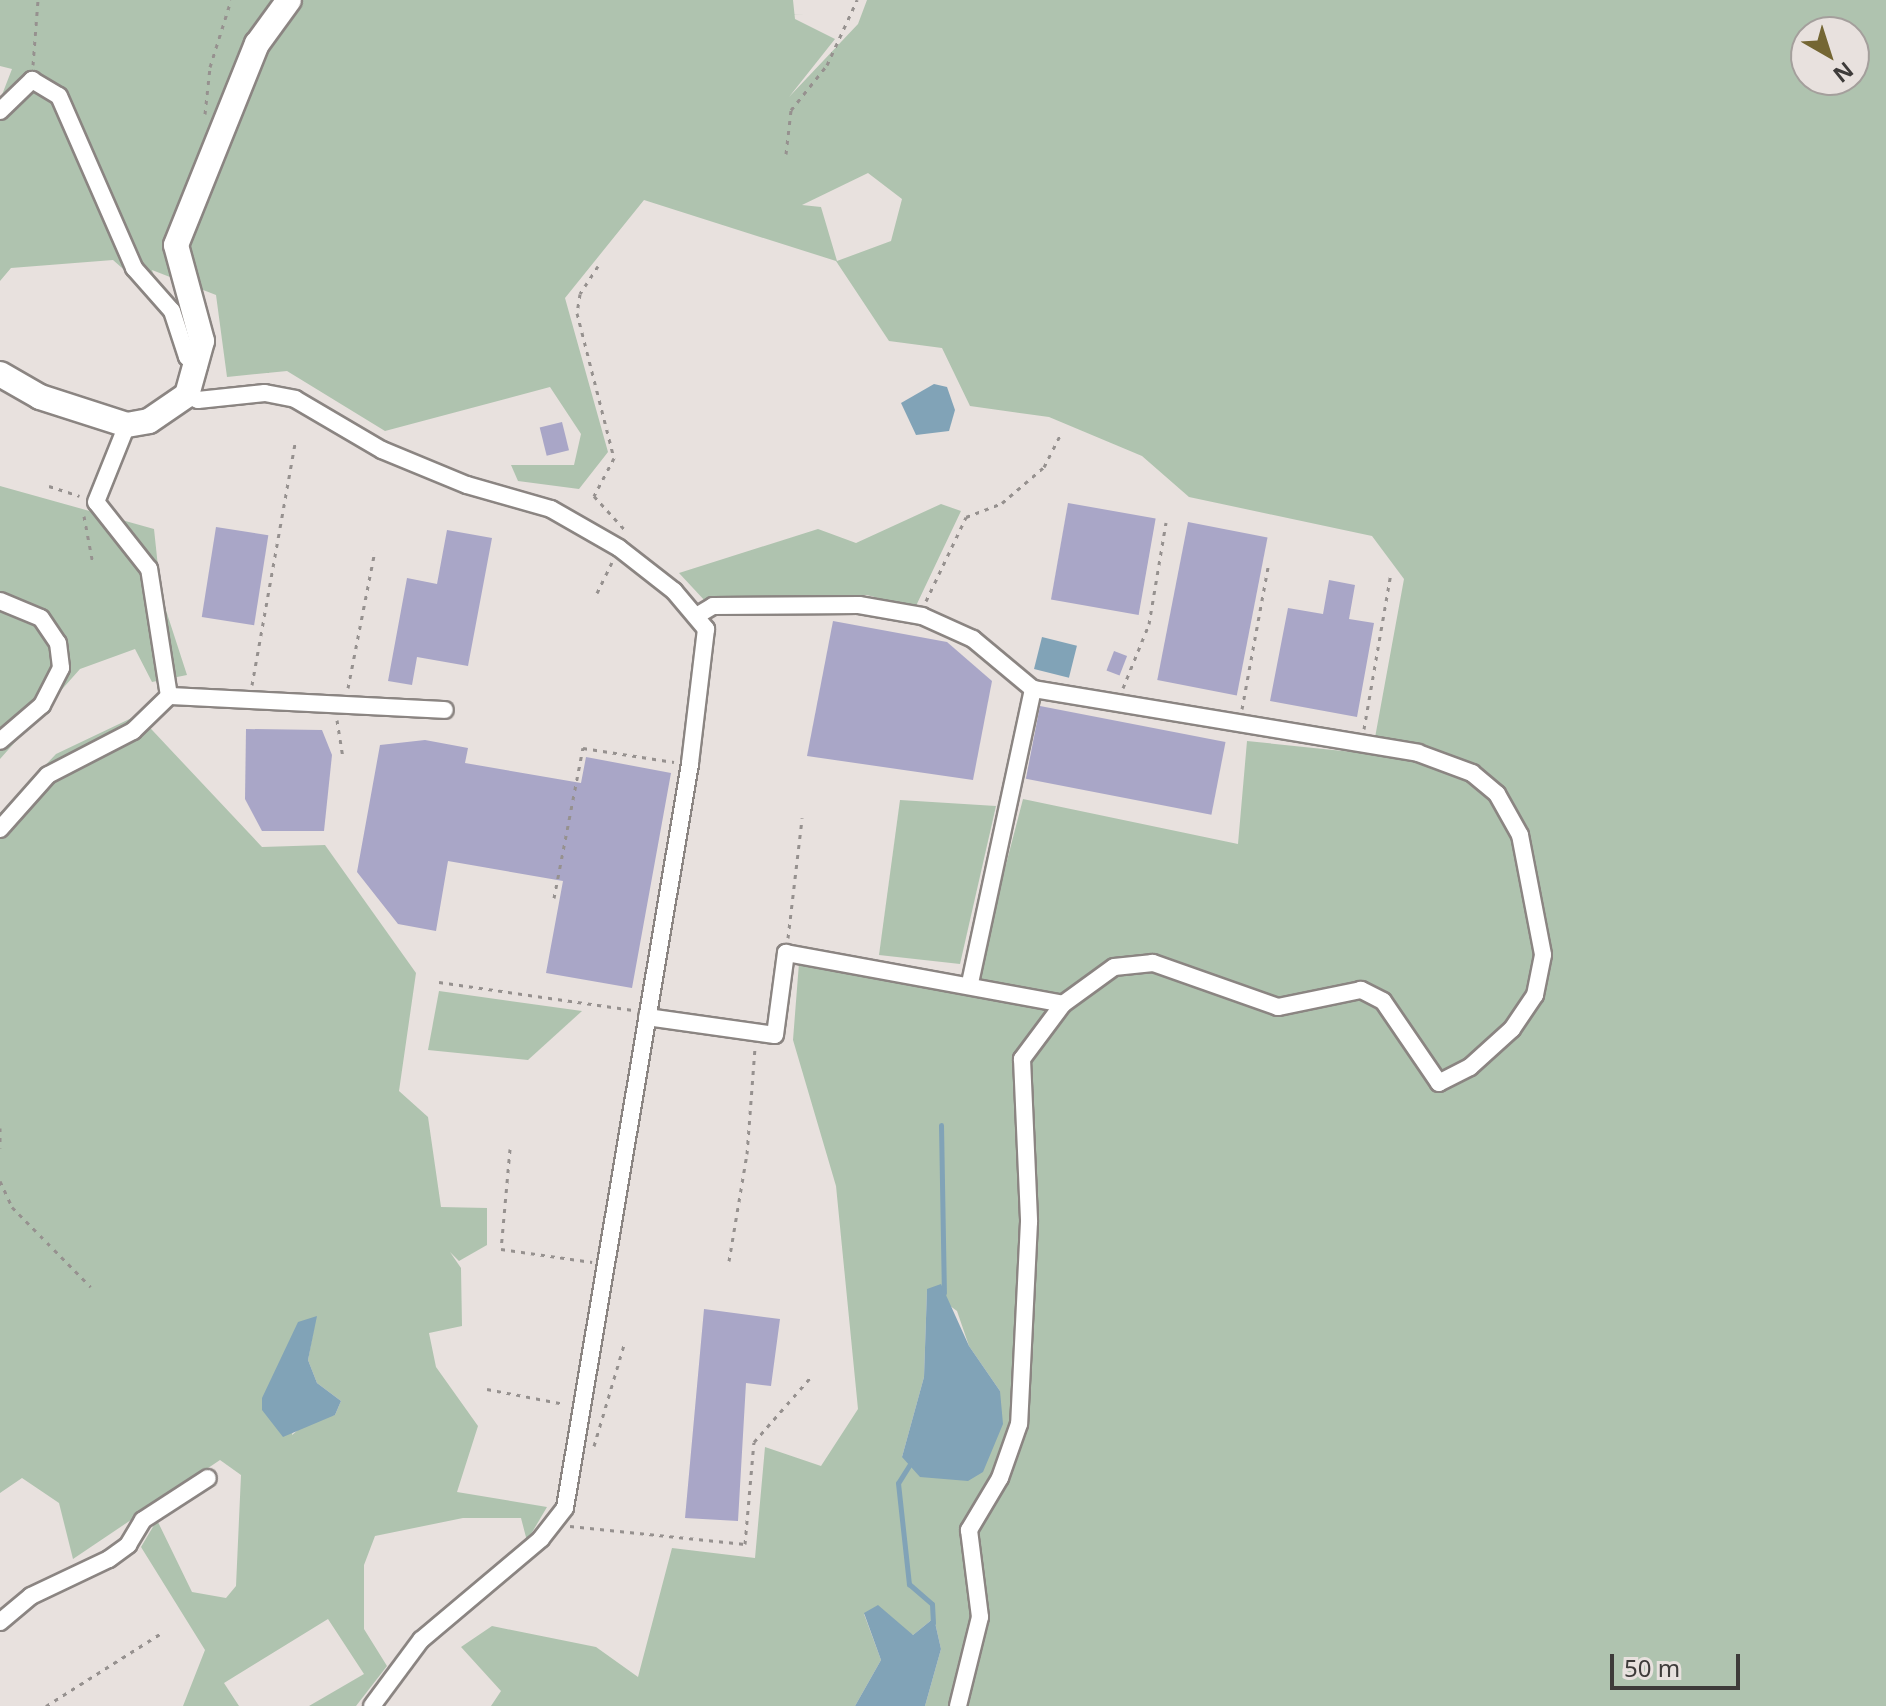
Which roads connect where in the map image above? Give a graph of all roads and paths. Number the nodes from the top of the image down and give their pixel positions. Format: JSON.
{"nodes":[{"id":1,"x":38,"y":0,"type":"edge"},
{"id":2,"x":231,"y":0,"type":"edge"},
{"id":3,"x":289,"y":0,"type":"edge"},
{"id":4,"x":857,"y":0,"type":"edge"},
{"id":5,"x":32,"y":80,"type":"junction"},
{"id":6,"x":0,"y":111,"type":"edge"},
{"id":7,"x":786,"y":154,"type":"dead end"},
{"id":8,"x":208,"y":157,"type":"junction"},
{"id":9,"x":598,"y":266,"type":"dead end"},
{"id":10,"x":199,"y":366,"type":"junction"},
{"id":11,"x":0,"y":374,"type":"edge"},
{"id":12,"x":187,"y":395,"type":"junction"},
{"id":13,"x":127,"y":425,"type":"junction"},
{"id":14,"x":1060,"y":435,"type":"dead end"},
{"id":15,"x":295,"y":444,"type":"dead end"},
{"id":16,"x":49,"y":486,"type":"dead end"},
{"id":17,"x":88,"y":499,"type":"junction"},
{"id":18,"x":1166,"y":522,"type":"dead end"},
{"id":19,"x":625,"y":542,"type":"junction"},
{"id":20,"x":375,"y":551,"type":"dead end"},
{"id":21,"x":93,"y":564,"type":"dead end"},
{"id":22,"x":1268,"y":567,"type":"dead end"},
{"id":23,"x":1391,"y":573,"type":"dead end"},
{"id":24,"x":597,"y":593,"type":"dead end"},
{"id":25,"x":0,"y":601,"type":"edge"},
{"id":26,"x":698,"y":615,"type":"junction"},
{"id":27,"x":922,"y":616,"type":"junction"},
{"id":28,"x":1033,"y":689,"type":"junction"},
{"id":29,"x":169,"y":696,"type":"junction"},
{"id":30,"x":1113,"y":700,"type":"junction"},
{"id":31,"x":249,"y":702,"type":"junction"},
{"id":32,"x":335,"y":708,"type":"junction"},
{"id":33,"x":445,"y":710,"type":"dead end"},
{"id":34,"x":1240,"y":720,"type":"junction"},
{"id":35,"x":1362,"y":740,"type":"junction"},
{"id":36,"x":0,"y":741,"type":"edge"},
{"id":37,"x":343,"y":757,"type":"dead end"},
{"id":38,"x":690,"y":764,"type":"junction"},
{"id":39,"x":802,"y":818,"type":"dead end"},
{"id":40,"x":0,"y":829,"type":"edge"},
{"id":41,"x":554,"y":898,"type":"dead end"},
{"id":42,"x":786,"y":953,"type":"junction"},
{"id":43,"x":439,"y":982,"type":"dead end"},
{"id":44,"x":970,"y":983,"type":"junction"},
{"id":45,"x":1063,"y":1004,"type":"junction"},
{"id":46,"x":647,"y":1017,"type":"junction"},
{"id":47,"x":756,"y":1032,"type":"junction"},
{"id":48,"x":0,"y":1128,"type":"edge"},
{"id":49,"x":0,"y":1148,"type":"edge"},
{"id":50,"x":510,"y":1149,"type":"dead end"},
{"id":51,"x":0,"y":1181,"type":"edge"},
{"id":52,"x":729,"y":1261,"type":"dead end"},
{"id":53,"x":607,"y":1264,"type":"junction"},
{"id":54,"x":91,"y":1287,"type":"dead end"},
{"id":55,"x":624,"y":1345,"type":"dead end"},
{"id":56,"x":810,"y":1378,"type":"dead end"},
{"id":57,"x":487,"y":1389,"type":"dead end"},
{"id":58,"x":584,"y":1408,"type":"junction"},
{"id":59,"x":574,"y":1474,"type":"junction"},
{"id":60,"x":208,"y":1478,"type":"dead end"},
{"id":61,"x":554,"y":1524,"type":"junction"},
{"id":62,"x":0,"y":1622,"type":"edge"},
{"id":63,"x":160,"y":1634,"type":"dead end"},
{"id":64,"x":46,"y":1706,"type":"edge"},
{"id":65,"x":372,"y":1706,"type":"edge"},
{"id":66,"x":958,"y":1706,"type":"edge"}],
"edges":[{"from":1,"to":5,"type":"path"},
{"from":2,"to":8,"type":"path"},
{"from":3,"to":8,"type":"street"},
{"from":4,"to":7,"type":"path"},
{"from":5,"to":6,"type":"street"},
{"from":5,"to":10,"type":"street"},
{"from":8,"to":10,"type":"street"},
{"from":9,"to":19,"type":"path"},
{"from":10,"to":12,"type":"street"},
{"from":11,"to":13,"type":"street"},
{"from":12,"to":13,"type":"street"},
{"from":12,"to":19,"type":"street"},
{"from":13,"to":17,"type":"street"},
{"from":14,"to":27,"type":"path"},
{"from":15,"to":31,"type":"path"},
{"from":16,"to":17,"type":"path"},
{"from":17,"to":21,"type":"path"},
{"from":17,"to":29,"type":"street"},
{"from":18,"to":30,"type":"path"},
{"from":19,"to":24,"type":"path"},
{"from":19,"to":26,"type":"street"},
{"from":20,"to":32,"type":"path"},
{"from":22,"to":34,"type":"path"},
{"from":23,"to":35,"type":"path"},
{"from":25,"to":36,"type":"street"},
{"from":26,"to":27,"type":"street"},
{"from":26,"to":38,"type":"street"},
{"from":27,"to":28,"type":"street"},
{"from":28,"to":30,"type":"street"},
{"from":28,"to":44,"type":"street"},
{"from":29,"to":31,"type":"street"},
{"from":29,"to":40,"type":"street"},
{"from":30,"to":34,"type":"street"},
{"from":31,"to":32,"type":"street"},
{"from":32,"to":33,"type":"street"},
{"from":32,"to":37,"type":"path"},
{"from":34,"to":35,"type":"street"},
{"from":35,"to":45,"type":"street"},
{"from":38,"to":41,"type":"path"},
{"from":38,"to":46,"type":"street"},
{"from":39,"to":42,"type":"path"},
{"from":42,"to":44,"type":"street"},
{"from":42,"to":47,"type":"street"},
{"from":43,"to":46,"type":"path"},
{"from":44,"to":45,"type":"street"},
{"from":45,"to":66,"type":"street"},
{"from":46,"to":47,"type":"street"},
{"from":46,"to":53,"type":"street"},
{"from":47,"to":52,"type":"path"},
{"from":48,"to":49,"type":"path"},
{"from":50,"to":53,"type":"path"},
{"from":51,"to":54,"type":"path"},
{"from":53,"to":58,"type":"street"},
{"from":55,"to":59,"type":"path"},
{"from":56,"to":61,"type":"path"},
{"from":57,"to":58,"type":"path"},
{"from":58,"to":59,"type":"street"},
{"from":59,"to":61,"type":"street"},
{"from":60,"to":62,"type":"street"},
{"from":61,"to":65,"type":"street"},
{"from":63,"to":64,"type":"path"}]}
